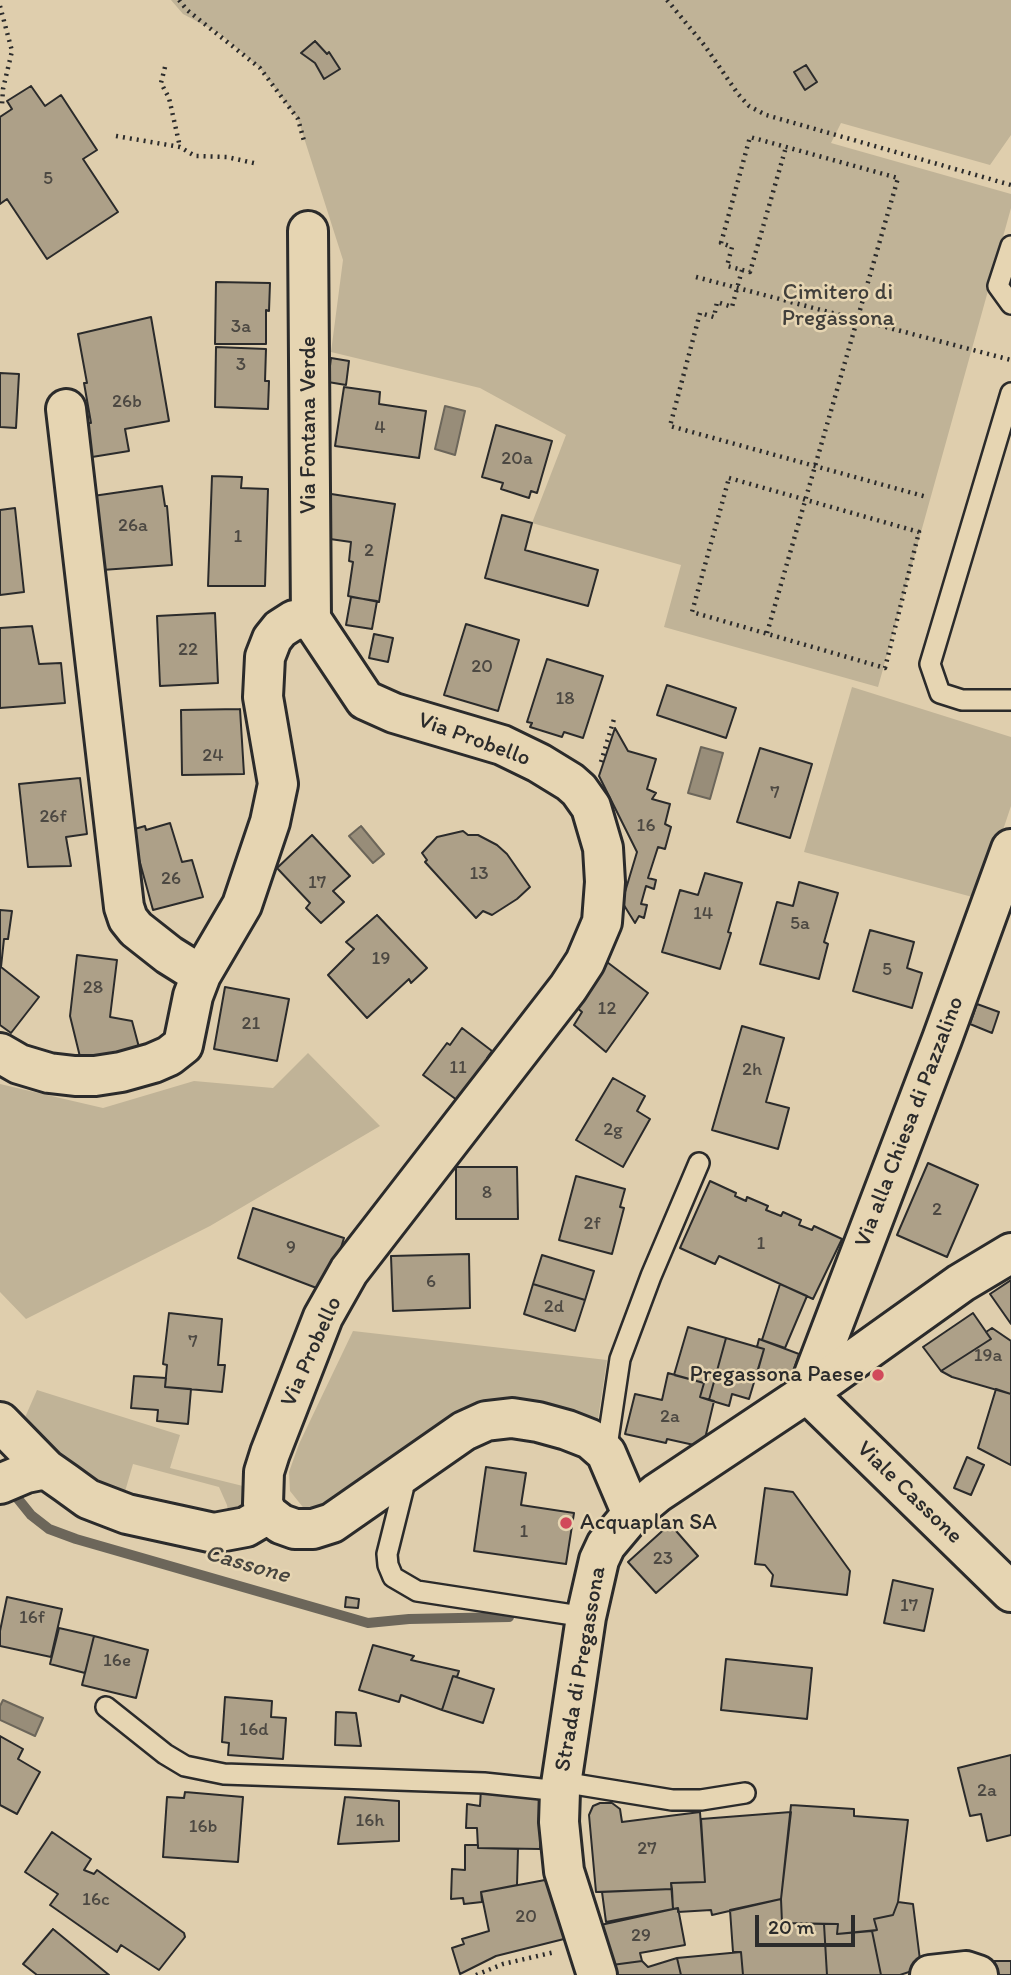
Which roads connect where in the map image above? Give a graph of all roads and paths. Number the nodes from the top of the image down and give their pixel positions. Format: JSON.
{"nodes":[{"id":1,"x":179,"y":0,"type":"edge"},
{"id":2,"x":667,"y":0,"type":"edge"},
{"id":3,"x":0,"y":6,"type":"edge"},
{"id":4,"x":164,"y":67,"type":"dead end"},
{"id":5,"x":8,"y":74,"type":"junction"},
{"id":6,"x":0,"y":81,"type":"edge"},
{"id":7,"x":2,"y":105,"type":"dead end"},
{"id":8,"x":116,"y":136,"type":"dead end"},
{"id":9,"x":304,"y":141,"type":"dead end"},
{"id":10,"x":180,"y":147,"type":"junction"},
{"id":11,"x":786,"y":147,"type":"junction"},
{"id":12,"x":258,"y":164,"type":"dead end"},
{"id":13,"x":1011,"y":185,"type":"edge"},
{"id":14,"x":308,"y":231,"type":"dead end"},
{"id":15,"x":1011,"y":246,"type":"edge"},
{"id":16,"x":742,"y":270,"type":"junction"},
{"id":17,"x":696,"y":276,"type":"dead end"},
{"id":18,"x":737,"y":288,"type":"junction"},
{"id":19,"x":1011,"y":304,"type":"edge"},
{"id":20,"x":856,"y":320,"type":"junction"},
{"id":21,"x":1011,"y":360,"type":"edge"},
{"id":22,"x":1011,"y":393,"type":"edge"},
{"id":23,"x":66,"y":409,"type":"dead end"},
{"id":24,"x":815,"y":465,"type":"junction"},
{"id":25,"x":928,"y":497,"type":"dead end"},
{"id":26,"x":805,"y":499,"type":"junction"},
{"id":27,"x":311,"y":620,"type":"junction"},
{"id":28,"x":767,"y":633,"type":"junction"},
{"id":29,"x":1011,"y":700,"type":"edge"},
{"id":30,"x":1011,"y":849,"type":"edge"},
{"id":31,"x":201,"y":975,"type":"junction"},
{"id":32,"x":0,"y":1053,"type":"edge"},
{"id":33,"x":699,"y":1163,"type":"dead end"},
{"id":34,"x":1011,"y":1253,"type":"edge"},
{"id":35,"x":807,"y":1393,"type":"junction"},
{"id":36,"x":0,"y":1422,"type":"edge"},
{"id":37,"x":606,"y":1453,"type":"junction"},
{"id":38,"x":402,"y":1473,"type":"junction"},
{"id":39,"x":24,"y":1475,"type":"edge"},
{"id":40,"x":268,"y":1514,"type":"junction"},
{"id":41,"x":632,"y":1514,"type":"junction"},
{"id":42,"x":1011,"y":1592,"type":"edge"},
{"id":43,"x":586,"y":1618,"type":"junction"},
{"id":44,"x":106,"y":1707,"type":"dead end"},
{"id":45,"x":561,"y":1787,"type":"junction"},
{"id":46,"x":745,"y":1793,"type":"dead end"},
{"id":47,"x":592,"y":1960,"type":"edge"},
{"id":48,"x":476,"y":1975,"type":"edge"},
{"id":49,"x":930,"y":1975,"type":"edge"},
{"id":50,"x":978,"y":1975,"type":"edge"}],
"edges":[{"from":1,"to":9,"type":"path"},
{"from":2,"to":13,"type":"path"},
{"from":3,"to":5,"type":"path"},
{"from":4,"to":10,"type":"path"},
{"from":5,"to":6,"type":"path"},
{"from":5,"to":7,"type":"path"},
{"from":8,"to":10,"type":"path"},
{"from":10,"to":12,"type":"path"},
{"from":11,"to":16,"type":"path"},
{"from":11,"to":16,"type":"path"},
{"from":11,"to":20,"type":"path"},
{"from":14,"to":27,"type":"street","name":"Via Fontana Verde"},
{"from":15,"to":19,"type":"lane"},
{"from":16,"to":18,"type":"path"},
{"from":17,"to":18,"type":"path"},
{"from":18,"to":20,"type":"path"},
{"from":18,"to":24,"type":"path"},
{"from":20,"to":21,"type":"path"},
{"from":20,"to":24,"type":"path"},
{"from":22,"to":29,"type":"lane"},
{"from":23,"to":31,"type":"street"},
{"from":24,"to":25,"type":"path"},
{"from":24,"to":26,"type":"path"},
{"from":26,"to":28,"type":"path"},
{"from":26,"to":28,"type":"path"},
{"from":26,"to":28,"type":"path"},
{"from":27,"to":31,"type":"street"},
{"from":27,"to":40,"type":"street","name":"Via Probello"},
{"from":30,"to":35,"type":"street","name":"Via alla Chiesa di Pazzalino"},
{"from":31,"to":32,"type":"street"},
{"from":33,"to":37,"type":"lane"},
{"from":34,"to":35,"type":"street","name":"Strada di Pregassona"},
{"from":35,"to":41,"type":"street","name":"Strada di Pregassona"},
{"from":35,"to":42,"type":"street","name":"Viale Cassone"},
{"from":36,"to":39,"type":"street"},
{"from":37,"to":38,"type":"street"},
{"from":37,"to":41,"type":"street"},
{"from":38,"to":40,"type":"street"},
{"from":38,"to":43,"type":"lane"},
{"from":39,"to":40,"type":"street"},
{"from":41,"to":43,"type":"street","name":"Strada di Pregassona"},
{"from":43,"to":45,"type":"street","name":"Strada di Pregassona"},
{"from":44,"to":45,"type":"lane","name":"Strada di Pregassona"},
{"from":45,"to":46,"type":"lane"},
{"from":45,"to":47,"type":"street","name":"Strada di Pregassona"},
{"from":47,"to":48,"type":"path"},
{"from":49,"to":50,"type":"street"}]}
